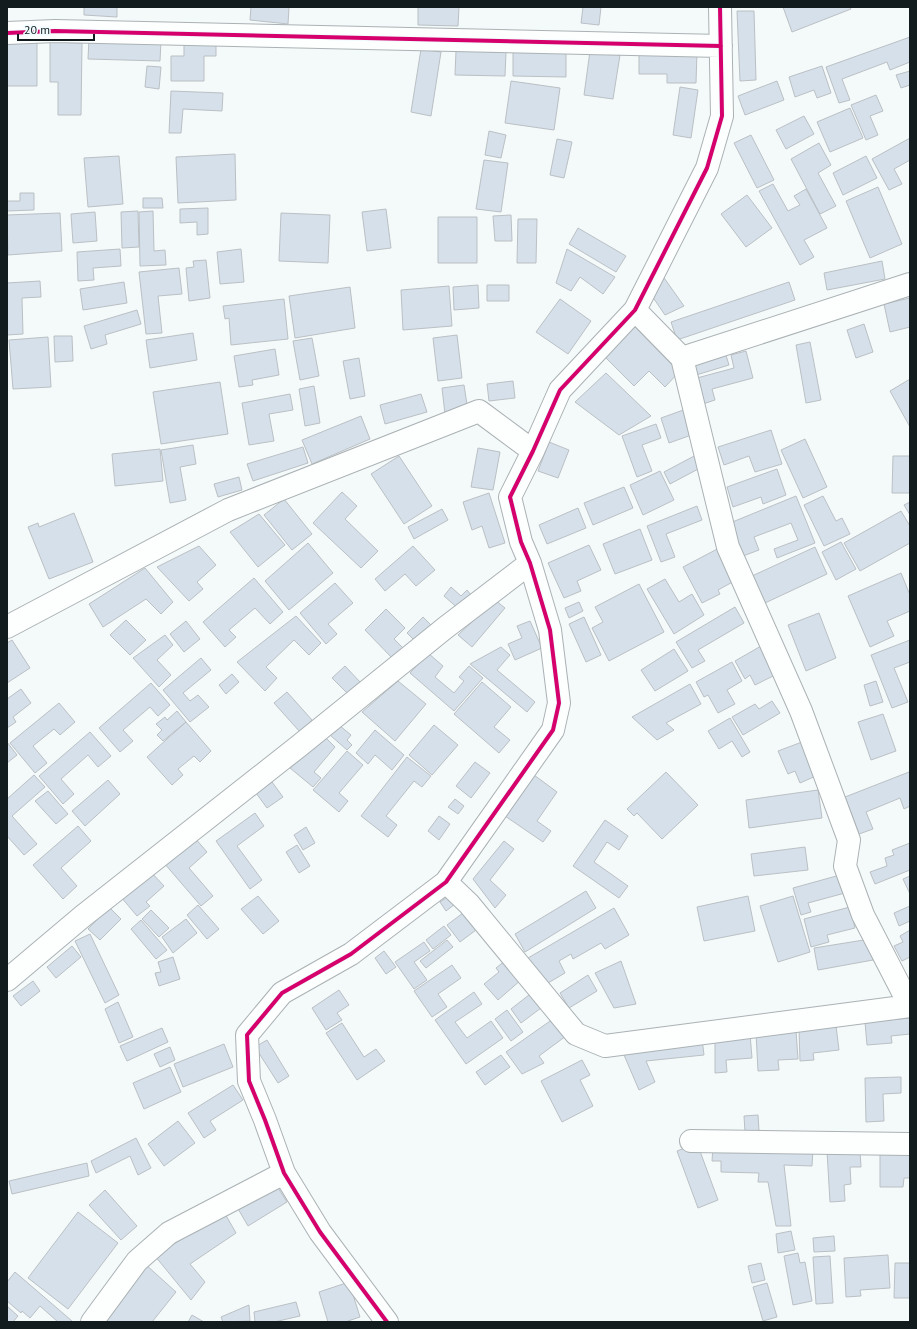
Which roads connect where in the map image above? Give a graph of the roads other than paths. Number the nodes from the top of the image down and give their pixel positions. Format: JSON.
{"nodes":[{"id":1,"x":720,"y":7,"type":"edge"},
{"id":2,"x":7,"y":33,"type":"edge"},
{"id":3,"x":721,"y":46,"type":"junction"},
{"id":4,"x":910,"y":284,"type":"edge"},
{"id":5,"x":635,"y":310,"type":"junction"},
{"id":6,"x":682,"y":358,"type":"junction"},
{"id":7,"x":533,"y":451,"type":"junction"},
{"id":8,"x":530,"y":563,"type":"junction"},
{"id":9,"x":7,"y":628,"type":"edge"},
{"id":10,"x":446,"y":882,"type":"junction"},
{"id":11,"x":7,"y":980,"type":"edge"},
{"id":12,"x":910,"y":1006,"type":"edge"},
{"id":13,"x":691,"y":1141,"type":"dead end"},
{"id":14,"x":910,"y":1144,"type":"edge"},
{"id":15,"x":284,"y":1172,"type":"junction"},
{"id":16,"x":92,"y":1322,"type":"edge"},
{"id":17,"x":386,"y":1322,"type":"edge"}],
"edges":[{"from":1,"to":3,"type":"street"},
{"from":2,"to":3,"type":"street"},
{"from":3,"to":5,"type":"street"},
{"from":4,"to":6,"type":"street"},
{"from":5,"to":6,"type":"street"},
{"from":5,"to":7,"type":"street"},
{"from":6,"to":12,"type":"street"},
{"from":7,"to":8,"type":"street"},
{"from":7,"to":9,"type":"street"},
{"from":8,"to":10,"type":"street"},
{"from":8,"to":11,"type":"street"},
{"from":10,"to":12,"type":"street"},
{"from":10,"to":15,"type":"street"},
{"from":13,"to":14,"type":"street"},
{"from":15,"to":16,"type":"street"},
{"from":15,"to":17,"type":"street"}]}
